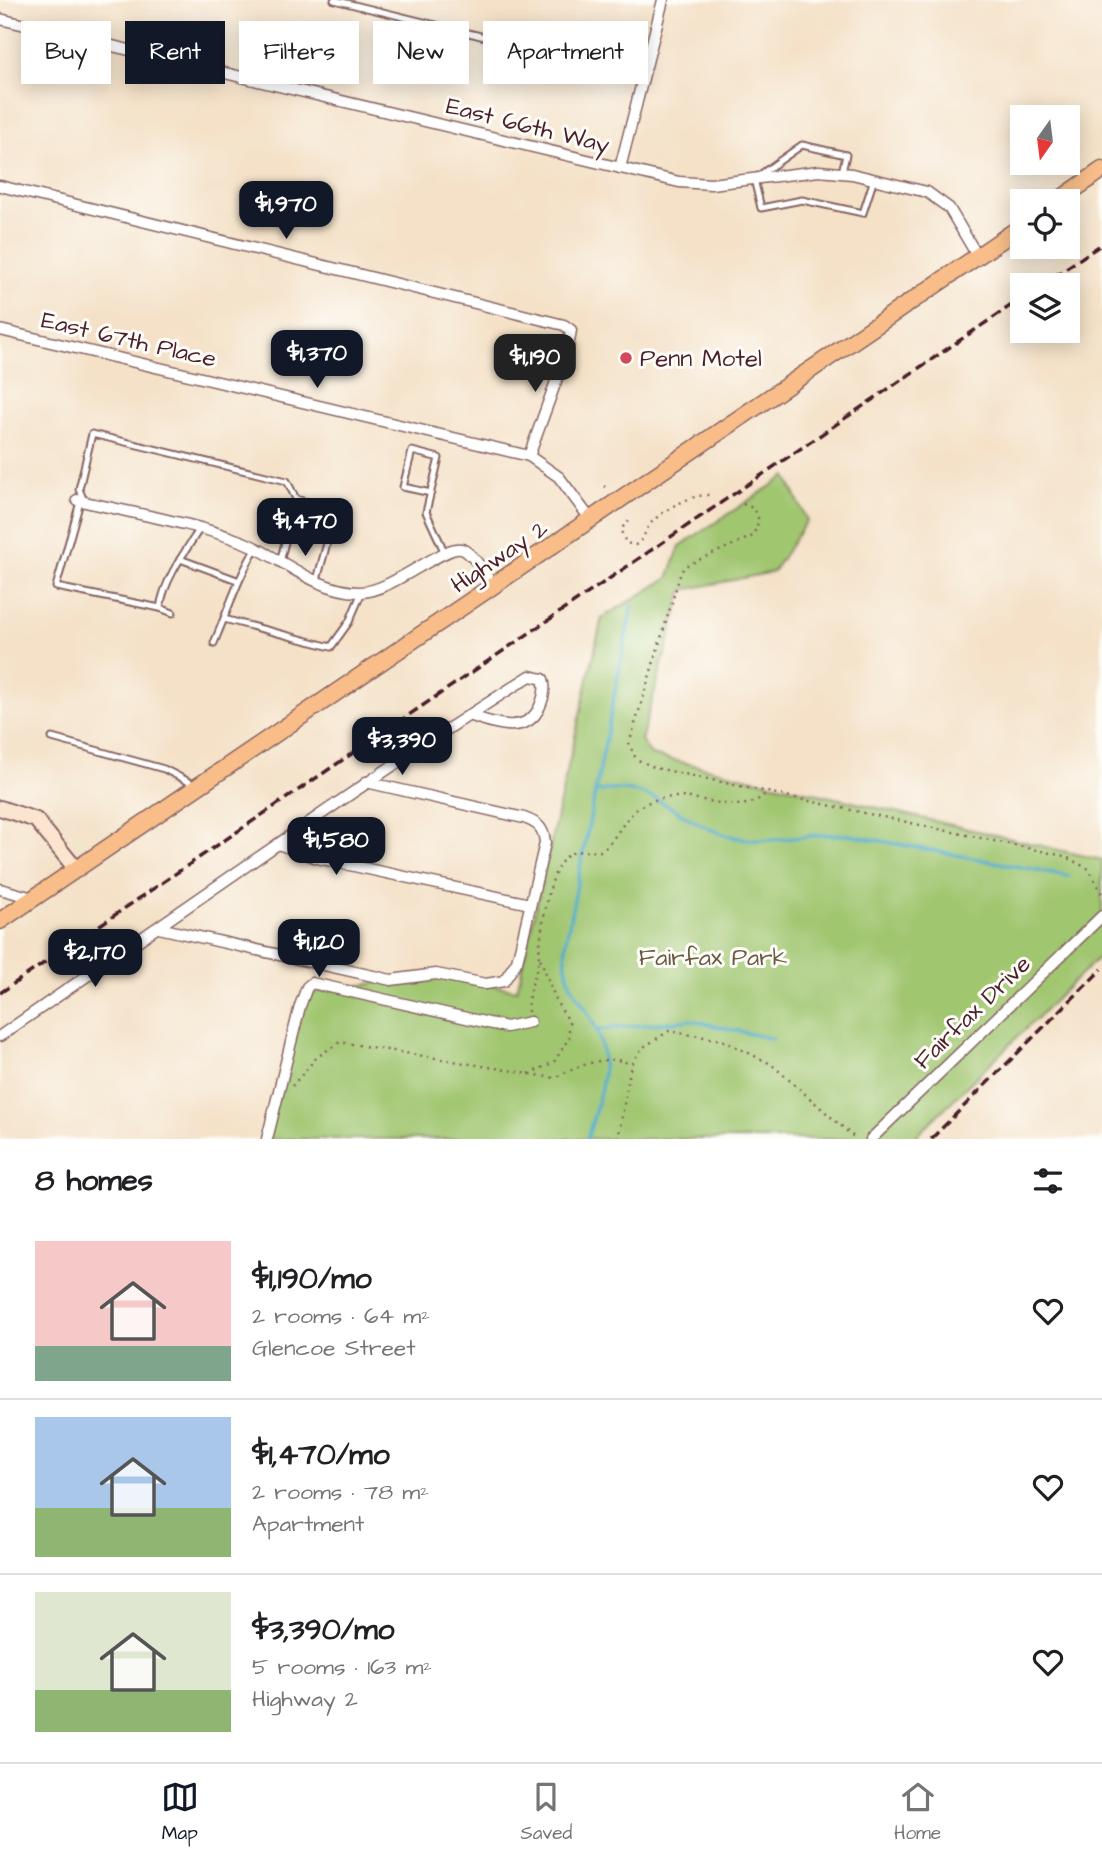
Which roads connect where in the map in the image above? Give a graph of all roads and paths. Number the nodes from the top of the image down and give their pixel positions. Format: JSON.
{"nodes":[{"id":1,"x":334,"y":0,"type":"edge"},
{"id":2,"x":663,"y":0,"type":"edge"},
{"id":3,"x":0,"y":19,"type":"edge"},
{"id":4,"x":483,"y":37,"type":"edge"},
{"id":5,"x":648,"y":60,"type":"edge"},
{"id":6,"x":642,"y":84,"type":"edge"},
{"id":7,"x":620,"y":169,"type":"junction"},
{"id":8,"x":1102,"y":170,"type":"edge"},
{"id":9,"x":842,"y":172,"type":"junction"},
{"id":10,"x":754,"y":179,"type":"junction"},
{"id":11,"x":874,"y":179,"type":"junction"},
{"id":12,"x":0,"y":186,"type":"edge"},
{"id":13,"x":1075,"y":189,"type":"edge"},
{"id":14,"x":1010,"y":234,"type":"edge"},
{"id":15,"x":978,"y":257,"type":"junction"},
{"id":16,"x":0,"y":330,"type":"edge"},
{"id":17,"x":529,"y":456,"type":"junction"},
{"id":18,"x":431,"y":493,"type":"junction"},
{"id":19,"x":710,"y":495,"type":"dead end"},
{"id":20,"x":296,"y":499,"type":"junction"},
{"id":21,"x":80,"y":501,"type":"junction"},
{"id":22,"x":743,"y":504,"type":"dead end"},
{"id":23,"x":591,"y":520,"type":"junction"},
{"id":24,"x":629,"y":521,"type":"dead end"},
{"id":25,"x":199,"y":530,"type":"junction"},
{"id":26,"x":256,"y":548,"type":"junction"},
{"id":27,"x":444,"y":551,"type":"junction"},
{"id":28,"x":180,"y":559,"type":"junction"},
{"id":29,"x":279,"y":562,"type":"junction"},
{"id":30,"x":237,"y":580,"type":"junction"},
{"id":31,"x":317,"y":580,"type":"junction"},
{"id":32,"x":494,"y":587,"type":"junction"},
{"id":33,"x":362,"y":592,"type":"junction"},
{"id":34,"x":160,"y":608,"type":"junction"},
{"id":35,"x":173,"y":612,"type":"dead end"},
{"id":36,"x":225,"y":619,"type":"junction"},
{"id":37,"x":214,"y":643,"type":"dead end"},
{"id":38,"x":469,"y":715,"type":"junction"},
{"id":39,"x":52,"y":738,"type":"dead end"},
{"id":40,"x":366,"y":782,"type":"junction"},
{"id":41,"x":198,"y":787,"type":"junction"},
{"id":42,"x":767,"y":792,"type":"junction"},
{"id":43,"x":0,"y":808,"type":"edge"},
{"id":44,"x":278,"y":844,"type":"junction"},
{"id":45,"x":76,"y":869,"type":"junction"},
{"id":46,"x":0,"y":890,"type":"edge"},
{"id":47,"x":1102,"y":894,"type":"edge"},
{"id":48,"x":33,"y":898,"type":"junction"},
{"id":49,"x":530,"y":904,"type":"junction"},
{"id":50,"x":1102,"y":916,"type":"edge"},
{"id":51,"x":0,"y":921,"type":"edge"},
{"id":52,"x":159,"y":928,"type":"junction"},
{"id":53,"x":540,"y":958,"type":"junction"},
{"id":54,"x":530,"y":1022,"type":"joint"},
{"id":55,"x":0,"y":1036,"type":"edge"},
{"id":56,"x":631,"y":1065,"type":"junction"},
{"id":57,"x":529,"y":1074,"type":"junction"},
{"id":58,"x":276,"y":1105,"type":"junction"},
{"id":59,"x":267,"y":1139,"type":"edge"},
{"id":60,"x":618,"y":1139,"type":"edge"},
{"id":61,"x":856,"y":1139,"type":"edge"},
{"id":62,"x":871,"y":1139,"type":"edge"}],
"edges":[{"from":1,"to":4,"type":"lane"},
{"from":2,"to":5,"type":"street"},
{"from":3,"to":7,"type":"street","name":"East 66th Way"},
{"from":6,"to":7,"type":"street"},
{"from":7,"to":10,"type":"street","name":"East 66th Way"},
{"from":8,"to":13,"type":"main road"},
{"from":9,"to":10,"type":"street","name":"East 66th Way"},
{"from":9,"to":10,"type":"lane"},
{"from":9,"to":11,"type":"street","name":"East 66th Way"},
{"from":10,"to":11,"type":"lane"},
{"from":11,"to":15,"type":"street","name":"East 66th Way"},
{"from":12,"to":17,"type":"street"},
{"from":14,"to":15,"type":"main road","name":"Highway 2"},
{"from":15,"to":23,"type":"main road","name":"Highway 2"},
{"from":16,"to":17,"type":"street","name":"East 67th Place"},
{"from":17,"to":23,"type":"street","name":"East 67th Place"},
{"from":18,"to":18,"type":"lane"},
{"from":18,"to":27,"type":"lane"},
{"from":19,"to":24,"type":"path"},
{"from":20,"to":21,"type":"lane"},
{"from":20,"to":29,"type":"lane"},
{"from":20,"to":31,"type":"lane"},
{"from":21,"to":25,"type":"street"},
{"from":21,"to":34,"type":"lane"},
{"from":22,"to":42,"type":"path"},
{"from":23,"to":32,"type":"main road","name":"Highway 2"},
{"from":25,"to":26,"type":"street"},
{"from":25,"to":28,"type":"lane"},
{"from":26,"to":29,"type":"street"},
{"from":26,"to":30,"type":"lane"},
{"from":27,"to":32,"type":"street"},
{"from":27,"to":33,"type":"street"},
{"from":28,"to":30,"type":"lane"},
{"from":28,"to":34,"type":"lane"},
{"from":29,"to":31,"type":"street"},
{"from":30,"to":36,"type":"lane"},
{"from":31,"to":33,"type":"street"},
{"from":32,"to":41,"type":"main road","name":"Highway 2"},
{"from":33,"to":36,"type":"lane"},
{"from":34,"to":35,"type":"lane"},
{"from":36,"to":37,"type":"lane"},
{"from":38,"to":38,"type":"street"},
{"from":38,"to":40,"type":"street"},
{"from":39,"to":41,"type":"lane"},
{"from":40,"to":44,"type":"street"},
{"from":40,"to":49,"type":"street"},
{"from":41,"to":45,"type":"main road","name":"Highway 2"},
{"from":42,"to":47,"type":"path"},
{"from":42,"to":53,"type":"path"},
{"from":43,"to":45,"type":"street"},
{"from":44,"to":49,"type":"street"},
{"from":44,"to":52,"type":"street"},
{"from":45,"to":48,"type":"main road","name":"Highway 2"},
{"from":46,"to":48,"type":"street"},
{"from":48,"to":51,"type":"main road","name":"Highway 2"},
{"from":49,"to":52,"type":"street"},
{"from":50,"to":62,"type":"street","name":"Fairfax Drive"},
{"from":52,"to":55,"type":"street"},
{"from":53,"to":54,"type":"path"},
{"from":53,"to":57,"type":"path"},
{"from":54,"to":58,"type":"street"},
{"from":56,"to":57,"type":"path"},
{"from":56,"to":60,"type":"path"},
{"from":56,"to":61,"type":"path"},
{"from":57,"to":58,"type":"path"},
{"from":58,"to":59,"type":"street"}]}
